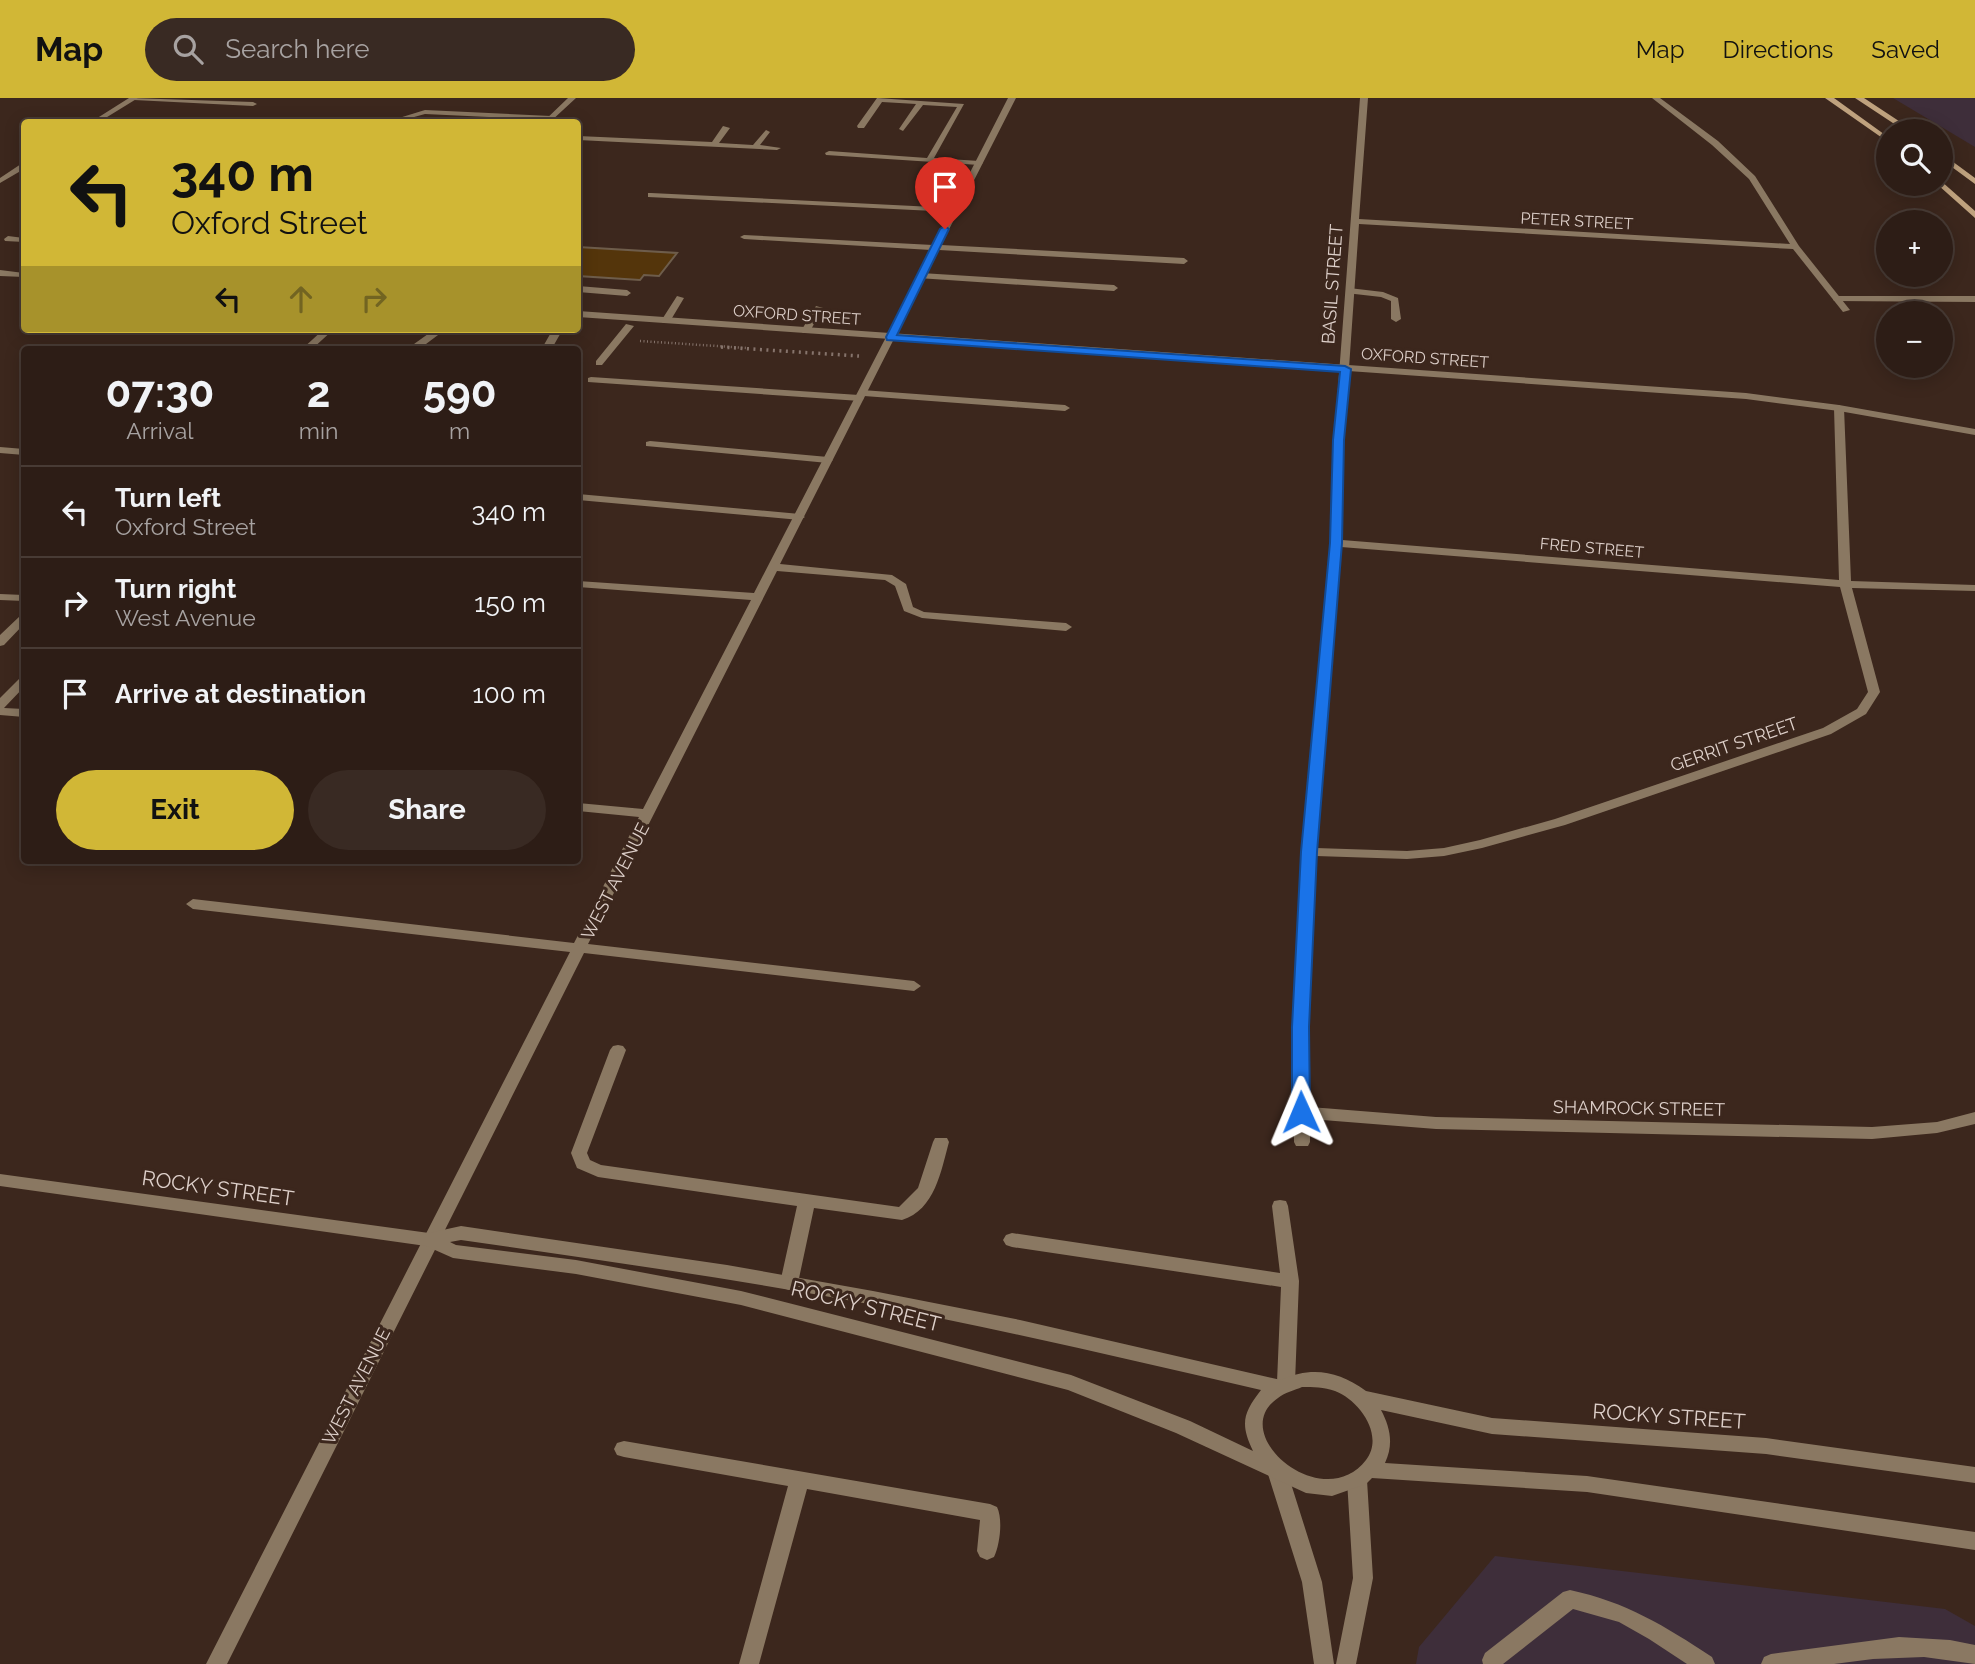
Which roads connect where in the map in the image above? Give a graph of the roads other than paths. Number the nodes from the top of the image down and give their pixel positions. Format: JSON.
{"nodes":[{"id":1,"x":134,"y":98,"type":"edge"},
{"id":2,"x":572,"y":98,"type":"edge"},
{"id":3,"x":1012,"y":98,"type":"edge"},
{"id":4,"x":1364,"y":98,"type":"edge"},
{"id":5,"x":1657,"y":98,"type":"edge"},
{"id":6,"x":1829,"y":98,"type":"edge"},
{"id":7,"x":1859,"y":98,"type":"edge"},
{"id":8,"x":921,"y":102,"type":"junction"},
{"id":9,"x":253,"y":104,"type":"dead end"},
{"id":10,"x":100,"y":119,"type":"edge"},
{"id":11,"x":400,"y":119,"type":"edge"},
{"id":12,"x":534,"y":119,"type":"edge"},
{"id":13,"x":550,"y":119,"type":"edge"},
{"id":14,"x":1891,"y":119,"type":"edge"},
{"id":15,"x":862,"y":126,"type":"dead end"},
{"id":16,"x":726,"y":128,"type":"dead end"},
{"id":17,"x":903,"y":129,"type":"dead end"},
{"id":18,"x":1876,"y":131,"type":"edge"},
{"id":19,"x":766,"y":132,"type":"dead end"},
{"id":20,"x":581,"y":138,"type":"edge"},
{"id":21,"x":714,"y":145,"type":"junction"},
{"id":22,"x":755,"y":147,"type":"junction"},
{"id":23,"x":778,"y":148,"type":"dead end"},
{"id":24,"x":829,"y":153,"type":"dead end"},
{"id":25,"x":929,"y":160,"type":"junction"},
{"id":26,"x":979,"y":163,"type":"junction"},
{"id":27,"x":1953,"y":165,"type":"edge"},
{"id":28,"x":21,"y":168,"type":"edge"},
{"id":29,"x":0,"y":181,"type":"edge"},
{"id":30,"x":1975,"y":182,"type":"edge"},
{"id":31,"x":651,"y":195,"type":"dead end"},
{"id":32,"x":1953,"y":195,"type":"edge"},
{"id":33,"x":954,"y":210,"type":"junction"},
{"id":34,"x":1975,"y":216,"type":"edge"},
{"id":35,"x":1355,"y":221,"type":"junction"},
{"id":36,"x":744,"y":237,"type":"dead end"},
{"id":37,"x":8,"y":239,"type":"dead end"},
{"id":38,"x":21,"y":240,"type":"edge"},
{"id":39,"x":936,"y":247,"type":"junction"},
{"id":40,"x":1796,"y":247,"type":"junction"},
{"id":41,"x":1184,"y":261,"type":"dead end"},
{"id":42,"x":0,"y":273,"type":"edge"},
{"id":43,"x":21,"y":275,"type":"edge"},
{"id":44,"x":921,"y":276,"type":"junction"},
{"id":45,"x":1114,"y":288,"type":"dead end"},
{"id":46,"x":581,"y":289,"type":"edge"},
{"id":47,"x":1349,"y":291,"type":"junction"},
{"id":48,"x":628,"y":293,"type":"dead end"},
{"id":49,"x":680,"y":298,"type":"dead end"},
{"id":50,"x":1837,"y":299,"type":"junction"},
{"id":51,"x":1975,"y":299,"type":"edge"},
{"id":52,"x":819,"y":308,"type":"dead end"},
{"id":53,"x":1846,"y":310,"type":"dead end"},
{"id":54,"x":581,"y":315,"type":"edge"},
{"id":55,"x":1396,"y":319,"type":"dead end"},
{"id":56,"x":666,"y":321,"type":"junction"},
{"id":57,"x":629,"y":326,"type":"dead end"},
{"id":58,"x":806,"y":331,"type":"junction"},
{"id":59,"x":325,"y":333,"type":"edge"},
{"id":60,"x":435,"y":333,"type":"edge"},
{"id":61,"x":891,"y":337,"type":"junction"},
{"id":62,"x":310,"y":346,"type":"edge"},
{"id":63,"x":417,"y":346,"type":"edge"},
{"id":64,"x":599,"y":363,"type":"dead end"},
{"id":65,"x":1345,"y":369,"type":"junction"},
{"id":66,"x":591,"y":380,"type":"dead end"},
{"id":67,"x":861,"y":396,"type":"junction"},
{"id":68,"x":1065,"y":408,"type":"dead end"},
{"id":69,"x":1839,"y":408,"type":"junction"},
{"id":70,"x":1975,"y":432,"type":"edge"},
{"id":71,"x":650,"y":444,"type":"dead end"},
{"id":72,"x":0,"y":450,"type":"edge"},
{"id":73,"x":21,"y":452,"type":"edge"},
{"id":74,"x":828,"y":460,"type":"junction"},
{"id":75,"x":581,"y":496,"type":"edge"},
{"id":76,"x":800,"y":517,"type":"junction"},
{"id":77,"x":1336,"y":543,"type":"junction"},
{"id":78,"x":775,"y":567,"type":"junction"},
{"id":79,"x":581,"y":584,"type":"edge"},
{"id":80,"x":1845,"y":584,"type":"junction"},
{"id":81,"x":1975,"y":588,"type":"edge"},
{"id":82,"x":0,"y":597,"type":"edge"},
{"id":83,"x":759,"y":597,"type":"junction"},
{"id":84,"x":21,"y":598,"type":"edge"},
{"id":85,"x":21,"y":621,"type":"edge"},
{"id":86,"x":1066,"y":627,"type":"dead end"},
{"id":87,"x":0,"y":642,"type":"edge"},
{"id":88,"x":21,"y":684,"type":"edge"},
{"id":89,"x":0,"y":705,"type":"edge"},
{"id":90,"x":0,"y":711,"type":"edge"},
{"id":91,"x":21,"y":713,"type":"edge"},
{"id":92,"x":581,"y":807,"type":"edge"},
{"id":93,"x":649,"y":814,"type":"junction"},
{"id":94,"x":1309,"y":852,"type":"junction"},
{"id":95,"x":193,"y":904,"type":"dead end"},
{"id":96,"x":580,"y":949,"type":"junction"},
{"id":97,"x":914,"y":986,"type":"dead end"},
{"id":98,"x":618,"y":1050,"type":"dead end"},
{"id":99,"x":1301,"y":1112,"type":"junction"},
{"id":100,"x":1975,"y":1118,"type":"edge"},
{"id":101,"x":941,"y":1142,"type":"dead end"},
{"id":102,"x":1302,"y":1142,"type":"dead end"},
{"id":103,"x":0,"y":1181,"type":"edge"},
{"id":104,"x":807,"y":1200,"type":"junction"},
{"id":105,"x":1280,"y":1206,"type":"dead end"},
{"id":106,"x":429,"y":1240,"type":"junction"},
{"id":107,"x":1012,"y":1240,"type":"dead end"},
{"id":108,"x":1290,"y":1281,"type":"junction"},
{"id":109,"x":789,"y":1283,"type":"junction"},
{"id":110,"x":1281,"y":1384,"type":"junction"},
{"id":111,"x":1362,"y":1398,"type":"junction"},
{"id":112,"x":624,"y":1449,"type":"dead end"},
{"id":113,"x":1278,"y":1471,"type":"junction"},
{"id":114,"x":1364,"y":1475,"type":"junction"},
{"id":115,"x":1975,"y":1475,"type":"edge"},
{"id":116,"x":800,"y":1479,"type":"junction"},
{"id":117,"x":1975,"y":1541,"type":"edge"},
{"id":118,"x":987,"y":1551,"type":"dead end"},
{"id":119,"x":1975,"y":1655,"type":"edge"},
{"id":120,"x":1492,"y":1660,"type":"dead end"},
{"id":121,"x":216,"y":1664,"type":"edge"},
{"id":122,"x":749,"y":1664,"type":"edge"},
{"id":123,"x":1324,"y":1664,"type":"edge"},
{"id":124,"x":1346,"y":1664,"type":"edge"},
{"id":125,"x":1705,"y":1664,"type":"edge"},
{"id":126,"x":1770,"y":1664,"type":"edge"}],
"edges":[{"from":1,"to":9,"type":"street"},
{"from":1,"to":10,"type":"street"},
{"from":2,"to":13,"type":"street"},
{"from":3,"to":26,"type":"street","name":"WEST AVENUE"},
{"from":4,"to":35,"type":"street","name":"BASIL STREET"},
{"from":5,"to":40,"type":"street"},
{"from":6,"to":18,"type":"main road"},
{"from":7,"to":14,"type":"main road"},
{"from":8,"to":15,"type":"street"},
{"from":8,"to":17,"type":"street"},
{"from":8,"to":25,"type":"street"},
{"from":11,"to":12,"type":"street"},
{"from":16,"to":21,"type":"street"},
{"from":19,"to":22,"type":"street"},
{"from":20,"to":21,"type":"street"},
{"from":21,"to":22,"type":"street"},
{"from":22,"to":23,"type":"street"},
{"from":24,"to":25,"type":"street"},
{"from":25,"to":26,"type":"street"},
{"from":26,"to":33,"type":"street","name":"WEST AVENUE"},
{"from":27,"to":30,"type":"main road"},
{"from":28,"to":29,"type":"street"},
{"from":31,"to":33,"type":"street"},
{"from":32,"to":34,"type":"main road"},
{"from":33,"to":39,"type":"street","name":"WEST AVENUE"},
{"from":35,"to":40,"type":"street","name":"PETER STREET"},
{"from":35,"to":47,"type":"street","name":"BASIL STREET"},
{"from":36,"to":39,"type":"street"},
{"from":37,"to":38,"type":"street"},
{"from":39,"to":41,"type":"street"},
{"from":39,"to":44,"type":"street","name":"WEST AVENUE"},
{"from":40,"to":50,"type":"street"},
{"from":42,"to":43,"type":"street"},
{"from":44,"to":45,"type":"street"},
{"from":44,"to":61,"type":"street","name":"WEST AVENUE"},
{"from":46,"to":48,"type":"street"},
{"from":47,"to":55,"type":"street"},
{"from":47,"to":65,"type":"street","name":"BASIL STREET"},
{"from":49,"to":56,"type":"street"},
{"from":50,"to":51,"type":"street"},
{"from":50,"to":53,"type":"street"},
{"from":52,"to":58,"type":"street"},
{"from":54,"to":56,"type":"street","name":"OXFORD STREET"},
{"from":56,"to":58,"type":"street","name":"OXFORD STREET"},
{"from":57,"to":64,"type":"street"},
{"from":58,"to":61,"type":"street","name":"OXFORD STREET"},
{"from":59,"to":62,"type":"street"},
{"from":60,"to":63,"type":"street"},
{"from":61,"to":65,"type":"street","name":"OXFORD STREET"},
{"from":61,"to":67,"type":"street","name":"WEST AVENUE"},
{"from":65,"to":69,"type":"street","name":"OXFORD STREET"},
{"from":65,"to":77,"type":"street","name":"BASIL STREET"},
{"from":66,"to":67,"type":"street"},
{"from":67,"to":68,"type":"street"},
{"from":67,"to":74,"type":"street","name":"WEST AVENUE"},
{"from":69,"to":70,"type":"street","name":"OXFORD STREET"},
{"from":69,"to":80,"type":"street","name":"GERRIT STREET"},
{"from":71,"to":74,"type":"street"},
{"from":72,"to":73,"type":"street"},
{"from":74,"to":76,"type":"street","name":"WEST AVENUE"},
{"from":75,"to":76,"type":"street"},
{"from":76,"to":78,"type":"street","name":"WEST AVENUE"},
{"from":77,"to":80,"type":"street","name":"FRED STREET"},
{"from":77,"to":94,"type":"street","name":"BASIL STREET"},
{"from":78,"to":83,"type":"street","name":"WEST AVENUE"},
{"from":78,"to":86,"type":"street"},
{"from":79,"to":83,"type":"street"},
{"from":80,"to":81,"type":"street"},
{"from":80,"to":94,"type":"street","name":"GERRIT STREET"},
{"from":82,"to":84,"type":"street"},
{"from":83,"to":93,"type":"street","name":"WEST AVENUE"},
{"from":85,"to":87,"type":"street"},
{"from":88,"to":89,"type":"street"},
{"from":90,"to":91,"type":"street"},
{"from":92,"to":93,"type":"street"},
{"from":93,"to":96,"type":"street","name":"WEST AVENUE"},
{"from":94,"to":99,"type":"street","name":"BASIL STREET"},
{"from":95,"to":96,"type":"street"},
{"from":96,"to":97,"type":"street"},
{"from":96,"to":106,"type":"street","name":"WEST AVENUE"},
{"from":98,"to":104,"type":"street"},
{"from":99,"to":100,"type":"street","name":"SHAMROCK STREET"},
{"from":99,"to":102,"type":"street","name":"BASIL STREET"},
{"from":101,"to":104,"type":"street"},
{"from":103,"to":106,"type":"street","name":"ROCKY STREET"},
{"from":104,"to":109,"type":"street"},
{"from":105,"to":108,"type":"street"},
{"from":106,"to":109,"type":"street","name":"ROCKY STREET"},
{"from":106,"to":113,"type":"street","name":"ROCKY STREET"},
{"from":106,"to":121,"type":"street","name":"WEST AVENUE"},
{"from":107,"to":108,"type":"street"},
{"from":108,"to":110,"type":"street"},
{"from":109,"to":110,"type":"street","name":"ROCKY STREET"},
{"from":110,"to":111,"type":"street"},
{"from":110,"to":113,"type":"street"},
{"from":111,"to":114,"type":"street"},
{"from":111,"to":115,"type":"street","name":"ROCKY STREET"},
{"from":112,"to":116,"type":"street"},
{"from":113,"to":114,"type":"street"},
{"from":113,"to":123,"type":"street"},
{"from":114,"to":117,"type":"street"},
{"from":114,"to":124,"type":"street"},
{"from":116,"to":118,"type":"street"},
{"from":116,"to":122,"type":"street"},
{"from":119,"to":126,"type":"street"},
{"from":120,"to":125,"type":"street"}]}
